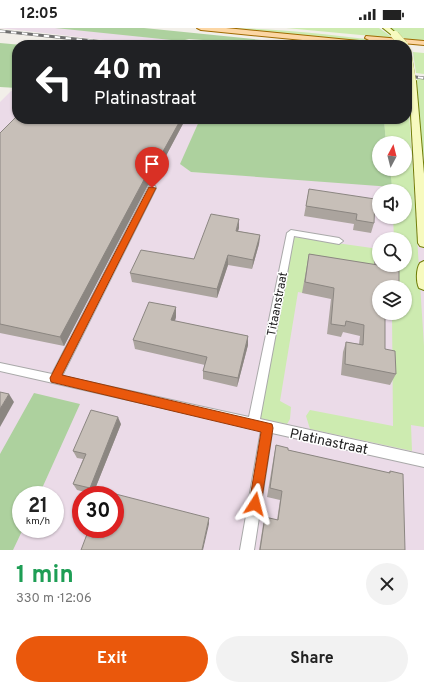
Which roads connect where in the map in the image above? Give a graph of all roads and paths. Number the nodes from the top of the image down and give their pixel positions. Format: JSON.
{"nodes":[{"id":1,"x":201,"y":28,"type":"edge"},
{"id":2,"x":262,"y":28,"type":"edge"},
{"id":3,"x":386,"y":28,"type":"edge"},
{"id":4,"x":327,"y":40,"type":"edge"},
{"id":5,"x":392,"y":40,"type":"edge"},
{"id":6,"x":400,"y":40,"type":"edge"},
{"id":7,"x":412,"y":42,"type":"edge"},
{"id":8,"x":424,"y":43,"type":"edge"},
{"id":9,"x":412,"y":49,"type":"edge"},
{"id":10,"x":424,"y":49,"type":"edge"},
{"id":11,"x":412,"y":81,"type":"edge"},
{"id":12,"x":152,"y":188,"type":"dead end"},
{"id":13,"x":340,"y":241,"type":"dead end"},
{"id":14,"x":424,"y":243,"type":"edge"},
{"id":15,"x":424,"y":266,"type":"edge"},
{"id":16,"x":424,"y":285,"type":"edge"},
{"id":17,"x":0,"y":367,"type":"edge"},
{"id":18,"x":55,"y":378,"type":"junction"},
{"id":19,"x":253,"y":424,"type":"junction"},
{"id":20,"x":268,"y":428,"type":"junction"},
{"id":21,"x":424,"y":461,"type":"edge"},
{"id":22,"x":247,"y":550,"type":"edge"}],
"edges":[{"from":1,"to":4,"type":"main road"},
{"from":2,"to":5,"type":"main road"},
{"from":3,"to":6,"type":"main road","bridge":true},
{"from":7,"to":8,"type":"main road"},
{"from":9,"to":10,"type":"main road"},
{"from":11,"to":14,"type":"main road","bridge":true},
{"from":12,"to":18,"type":"street"},
{"from":13,"to":19,"type":"street","name":"Titaanstraat"},
{"from":15,"to":16,"type":"main road"},
{"from":17,"to":18,"type":"street","name":"Platinastraat"},
{"from":18,"to":19,"type":"street","name":"Platinastraat"},
{"from":19,"to":20,"type":"street","name":"Platinastraat"},
{"from":20,"to":21,"type":"street","name":"Platinastraat"},
{"from":20,"to":22,"type":"street"}]}
